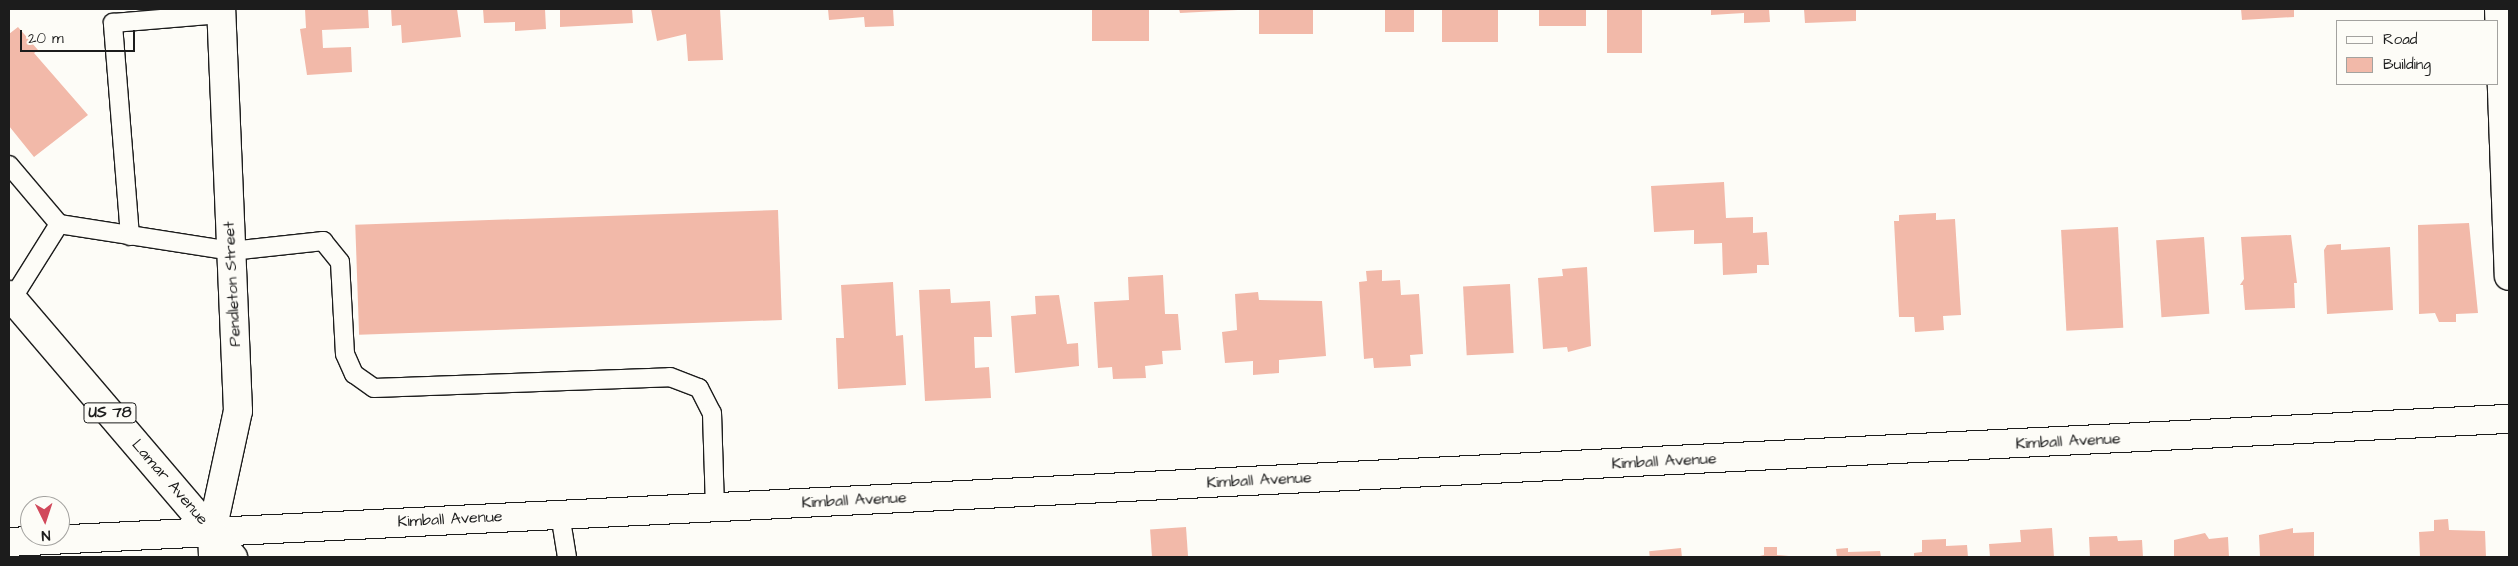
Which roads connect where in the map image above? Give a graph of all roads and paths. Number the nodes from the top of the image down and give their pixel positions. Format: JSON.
{"nodes":[{"id":1,"x":2499,"y":9,"type":"edge"},
{"id":2,"x":221,"y":12,"type":"edge"},
{"id":3,"x":112,"y":16,"type":"edge"},
{"id":4,"x":9,"y":166,"type":"edge"},
{"id":5,"x":60,"y":224,"type":"junction"},
{"id":6,"x":130,"y":236,"type":"junction"},
{"id":7,"x":231,"y":251,"type":"junction"},
{"id":8,"x":2509,"y":276,"type":"edge"},
{"id":9,"x":10,"y":297,"type":"edge"},
{"id":10,"x":2509,"y":419,"type":"edge"},
{"id":11,"x":715,"y":507,"type":"junction"},
{"id":12,"x":560,"y":514,"type":"junction"},
{"id":13,"x":9,"y":542,"type":"edge"},
{"id":14,"x":212,"y":544,"type":"edge"},
{"id":15,"x":232,"y":557,"type":"edge"},
{"id":16,"x":567,"y":557,"type":"edge"}],
"edges":[{"from":1,"to":8,"type":"street"},
{"from":2,"to":3,"type":"lane"},
{"from":2,"to":7,"type":"street","name":"Pendleton Street"},
{"from":3,"to":6,"type":"lane"},
{"from":4,"to":5,"type":"lane"},
{"from":5,"to":6,"type":"lane"},
{"from":5,"to":9,"type":"lane"},
{"from":6,"to":7,"type":"lane"},
{"from":7,"to":11,"type":"lane"},
{"from":7,"to":14,"type":"street","name":"Pendleton Street"},
{"from":9,"to":14,"type":"street","name":"Lamar Avenue","number":"US 78"},
{"from":10,"to":11,"type":"street","name":"Kimball Avenue"},
{"from":11,"to":12,"type":"street","name":"Kimball Avenue"},
{"from":12,"to":14,"type":"street","name":"Kimball Avenue"},
{"from":12,"to":16,"type":"lane"},
{"from":13,"to":14,"type":"street","name":"Kimball Avenue"},
{"from":14,"to":15,"type":"street","name":"Lamar Avenue","number":"US 78"}]}
